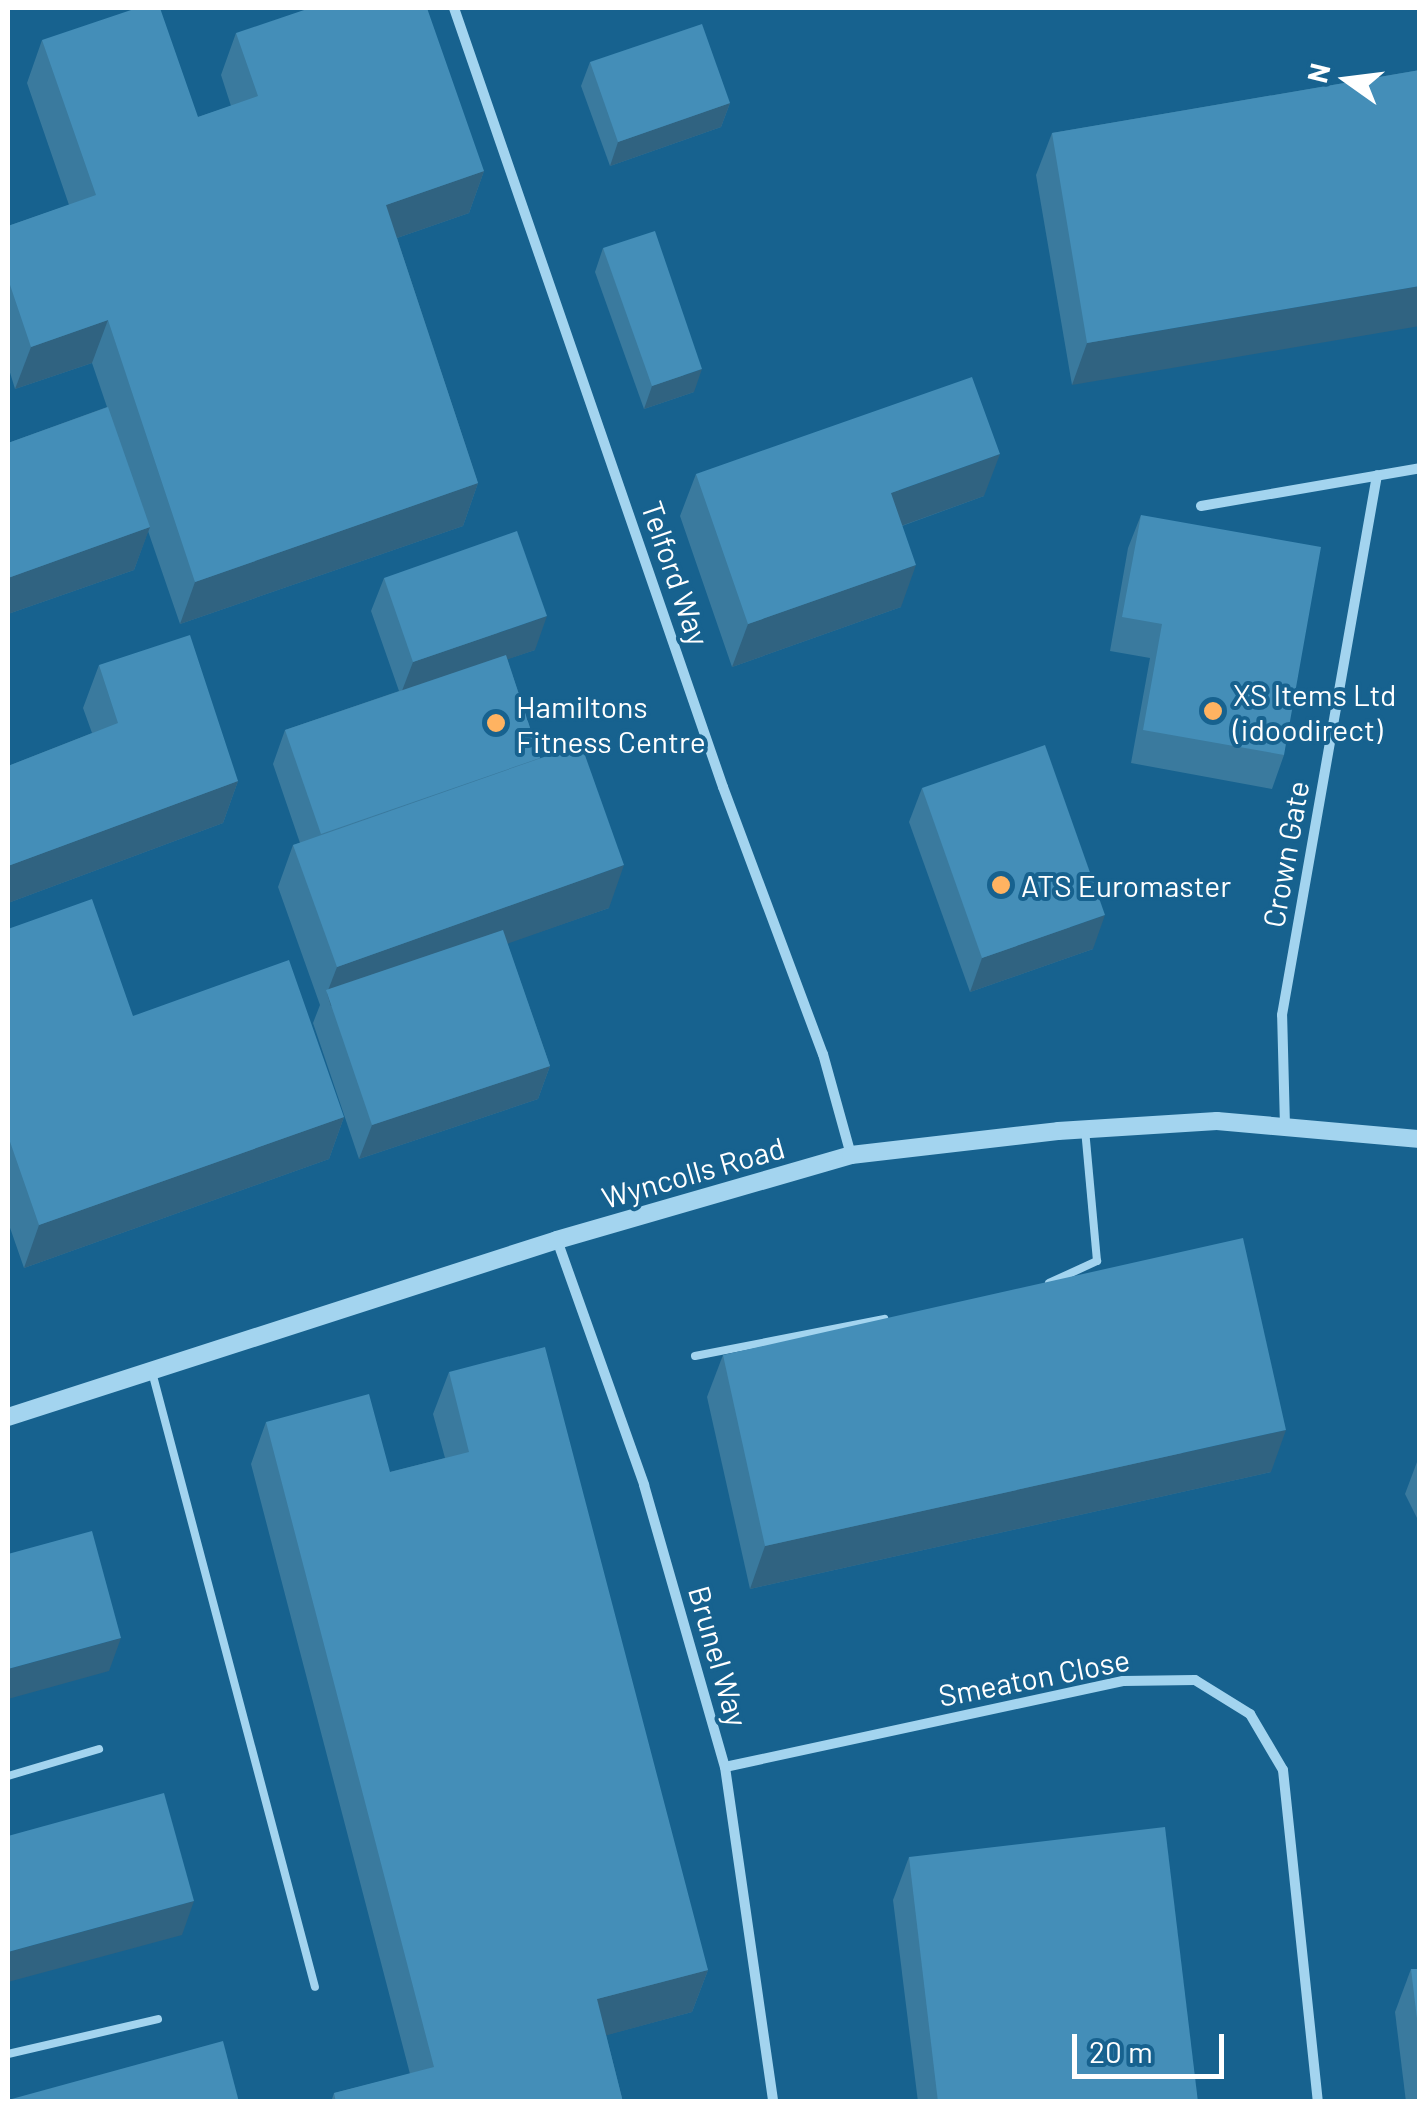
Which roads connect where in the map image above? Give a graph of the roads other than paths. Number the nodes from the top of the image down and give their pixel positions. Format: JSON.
{"nodes":[{"id":1,"x":454,"y":8,"type":"edge"},
{"id":2,"x":1420,"y":468,"type":"edge"},
{"id":3,"x":1378,"y":475,"type":"junction"},
{"id":4,"x":1201,"y":506,"type":"dead end"},
{"id":5,"x":1286,"y":1126,"type":"junction"},
{"id":6,"x":1086,"y":1129,"type":"junction"},
{"id":7,"x":1420,"y":1139,"type":"edge"},
{"id":8,"x":851,"y":1155,"type":"junction"},
{"id":9,"x":557,"y":1240,"type":"junction"},
{"id":10,"x":1035,"y":1289,"type":"edge"},
{"id":11,"x":903,"y":1315,"type":"edge"},
{"id":12,"x":694,"y":1356,"type":"dead end"},
{"id":13,"x":151,"y":1371,"type":"junction"},
{"id":14,"x":8,"y":1417,"type":"edge"},
{"id":15,"x":99,"y":1749,"type":"dead end"},
{"id":16,"x":724,"y":1767,"type":"junction"},
{"id":17,"x":8,"y":1776,"type":"edge"},
{"id":18,"x":316,"y":1986,"type":"dead end"},
{"id":19,"x":158,"y":2019,"type":"dead end"},
{"id":20,"x":8,"y":2054,"type":"edge"},
{"id":21,"x":773,"y":2102,"type":"edge"},
{"id":22,"x":1318,"y":2102,"type":"edge"}],
"edges":[{"from":1,"to":8,"type":"street","name":"Telford Way"},
{"from":2,"to":3,"type":"street"},
{"from":3,"to":4,"type":"street"},
{"from":3,"to":5,"type":"street","name":"Crown Gate"},
{"from":5,"to":6,"type":"street","name":"Wyncolls Road"},
{"from":5,"to":7,"type":"street","name":"Wyncolls Road"},
{"from":6,"to":8,"type":"street","name":"Wyncolls Road"},
{"from":6,"to":10,"type":"lane"},
{"from":8,"to":9,"type":"street","name":"Wyncolls Road"},
{"from":9,"to":13,"type":"street","name":"Wyncolls Road"},
{"from":9,"to":16,"type":"street","name":"Brunel Way"},
{"from":11,"to":12,"type":"lane"},
{"from":13,"to":14,"type":"street","name":"Wyncolls Road"},
{"from":13,"to":18,"type":"lane"},
{"from":15,"to":17,"type":"lane"},
{"from":16,"to":21,"type":"street","name":"Brunel Way"},
{"from":16,"to":22,"type":"street","name":"Smeaton Close"},
{"from":19,"to":20,"type":"lane"}]}
